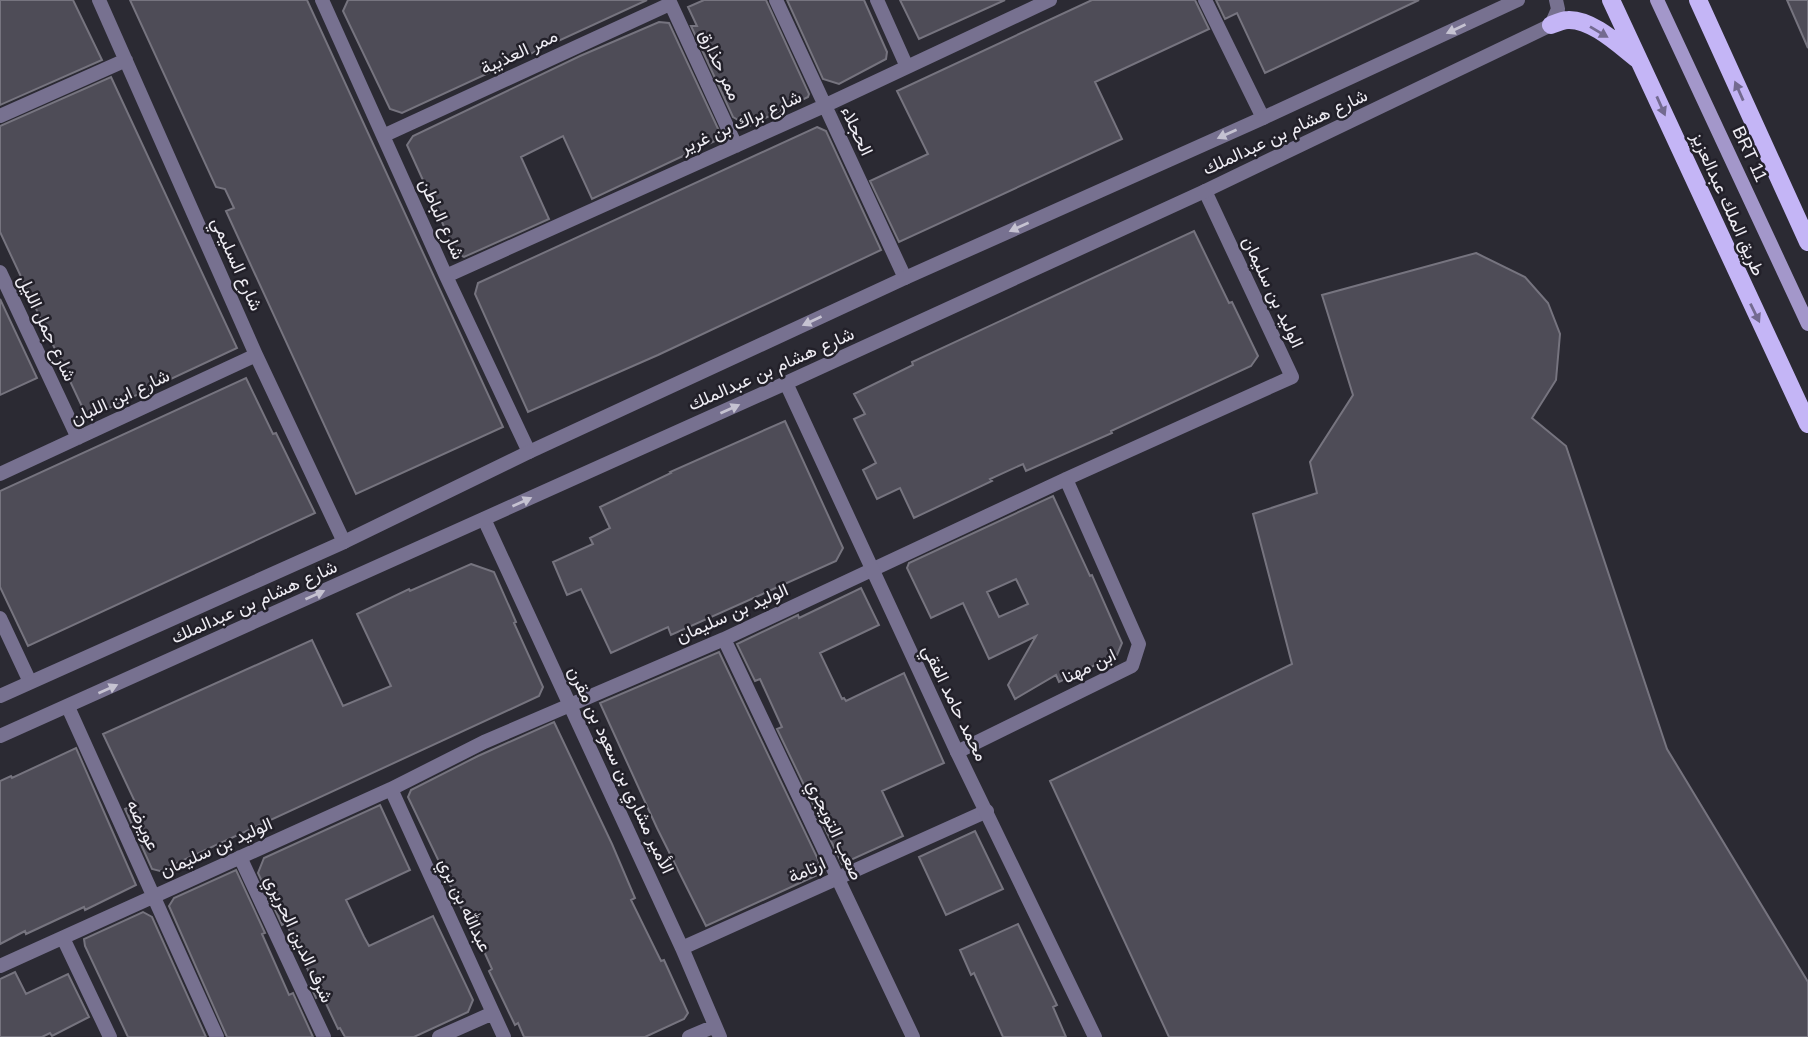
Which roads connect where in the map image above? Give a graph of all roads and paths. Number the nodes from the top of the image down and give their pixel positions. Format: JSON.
{"nodes":[{"id":1,"x":99,"y":0,"type":"edge"},
{"id":2,"x":322,"y":0,"type":"edge"},
{"id":3,"x":776,"y":0,"type":"edge"},
{"id":4,"x":877,"y":0,"type":"edge"},
{"id":5,"x":1205,"y":0,"type":"edge"},
{"id":6,"x":1518,"y":0,"type":"edge"},
{"id":7,"x":1556,"y":0,"type":"edge"},
{"id":8,"x":1611,"y":0,"type":"edge"},
{"id":9,"x":1657,"y":0,"type":"edge"},
{"id":10,"x":1698,"y":0,"type":"edge"},
{"id":11,"x":1710,"y":0,"type":"edge"},
{"id":12,"x":1044,"y":1,"type":"edge"},
{"id":13,"x":669,"y":2,"type":"edge"},
{"id":14,"x":1552,"y":25,"type":"junction"},
{"id":15,"x":1710,"y":27,"type":"junction"},
{"id":16,"x":126,"y":60,"type":"junction"},
{"id":17,"x":1641,"y":63,"type":"junction"},
{"id":18,"x":907,"y":67,"type":"junction"},
{"id":19,"x":824,"y":106,"type":"junction"},
{"id":20,"x":0,"y":116,"type":"edge"},
{"id":21,"x":1263,"y":118,"type":"junction"},
{"id":22,"x":384,"y":135,"type":"junction"},
{"id":23,"x":736,"y":146,"type":"junction"},
{"id":24,"x":1205,"y":191,"type":"junction"},
{"id":25,"x":1808,"y":242,"type":"edge"},
{"id":26,"x":0,"y":272,"type":"edge"},
{"id":27,"x":446,"y":276,"type":"junction"},
{"id":28,"x":905,"y":278,"type":"junction"},
{"id":29,"x":1808,"y":324,"type":"edge"},
{"id":30,"x":256,"y":355,"type":"junction"},
{"id":31,"x":786,"y":383,"type":"junction"},
{"id":32,"x":1808,"y":424,"type":"edge"},
{"id":33,"x":78,"y":438,"type":"junction"},
{"id":34,"x":529,"y":452,"type":"junction"},
{"id":35,"x":0,"y":474,"type":"edge"},
{"id":36,"x":1066,"y":479,"type":"junction"},
{"id":37,"x":484,"y":519,"type":"junction"},
{"id":38,"x":344,"y":542,"type":"junction"},
{"id":39,"x":871,"y":570,"type":"junction"},
{"id":40,"x":0,"y":618,"type":"edge"},
{"id":41,"x":724,"y":639,"type":"junction"},
{"id":42,"x":30,"y":682,"type":"junction"},
{"id":43,"x":0,"y":696,"type":"edge"},
{"id":44,"x":569,"y":705,"type":"junction"},
{"id":45,"x":68,"y":707,"type":"junction"},
{"id":46,"x":0,"y":736,"type":"edge"},
{"id":47,"x":957,"y":752,"type":"junction"},
{"id":48,"x":391,"y":789,"type":"junction"},
{"id":49,"x":986,"y":811,"type":"junction"},
{"id":50,"x":240,"y":857,"type":"junction"},
{"id":51,"x":836,"y":878,"type":"junction"},
{"id":52,"x":155,"y":896,"type":"junction"},
{"id":53,"x":64,"y":937,"type":"junction"},
{"id":54,"x":682,"y":948,"type":"junction"},
{"id":55,"x":0,"y":966,"type":"edge"},
{"id":56,"x":493,"y":1013,"type":"junction"},
{"id":57,"x":718,"y":1031,"type":"edge"},
{"id":58,"x":110,"y":1037,"type":"edge"},
{"id":59,"x":217,"y":1037,"type":"edge"},
{"id":60,"x":324,"y":1037,"type":"edge"},
{"id":61,"x":439,"y":1037,"type":"edge"},
{"id":62,"x":504,"y":1037,"type":"edge"},
{"id":63,"x":689,"y":1037,"type":"edge"},
{"id":64,"x":913,"y":1037,"type":"edge"},
{"id":65,"x":1095,"y":1037,"type":"edge"}],
"edges":[{"from":1,"to":16,"type":"street","name":"شارع السليمي"},
{"from":2,"to":22,"type":"street","name":"شارع الباطن"},
{"from":3,"to":19,"type":"street","name":"الحجلاء"},
{"from":4,"to":18,"type":"street"},
{"from":5,"to":21,"type":"street"},
{"from":6,"to":21,"type":"street","name":"شارع هشام بن عبدالملك","one_way":true},
{"from":7,"to":14,"type":"street"},
{"from":8,"to":17,"type":"main road","name":"طريق الملك عبدالعزيز"},
{"from":9,"to":29,"type":"main road","name":"BRT 11"},
{"from":10,"to":15,"type":"main road"},
{"from":11,"to":15,"type":"main road"},
{"from":12,"to":18,"type":"street","name":"شارع براك بن غرير"},
{"from":13,"to":22,"type":"street","name":"ممر العذيبة"},
{"from":13,"to":23,"type":"street","name":"ممر حذارق"},
{"from":14,"to":17,"type":"main road","one_way":true},
{"from":14,"to":24,"type":"street","name":"شارع هشام بن عبدالملك"},
{"from":25,"to":15,"type":"main road","one_way":true},
{"from":16,"to":20,"type":"street"},
{"from":16,"to":30,"type":"street","name":"شارع السليمي"},
{"from":17,"to":32,"type":"main road","name":"طريق الملك عبدالعزيز","one_way":true},
{"from":18,"to":19,"type":"street","name":"شارع براك بن غرير"},
{"from":19,"to":23,"type":"street","name":"شارع براك بن غرير"},
{"from":19,"to":28,"type":"street","name":"الحجلاء"},
{"from":21,"to":28,"type":"street","name":"شارع هشام بن عبدالملك","one_way":true},
{"from":22,"to":27,"type":"street","name":"شارع الباطن"},
{"from":23,"to":27,"type":"street","name":"شارع براك بن غرير"},
{"from":24,"to":31,"type":"street","name":"شارع هشام بن عبدالملك"},
{"from":24,"to":36,"type":"street","name":"الوليد بن سليمان"},
{"from":26,"to":33,"type":"street","name":"شارع جمل الليل"},
{"from":27,"to":34,"type":"street","name":"شارع الباطن"},
{"from":28,"to":34,"type":"street","name":"شارع هشام بن عبدالملك","one_way":true},
{"from":30,"to":33,"type":"street","name":"شارع ابن اللبان"},
{"from":30,"to":38,"type":"street","name":"شارع السليمي"},
{"from":37,"to":31,"type":"street","name":"شارع هشام بن عبدالملك","one_way":true},
{"from":31,"to":39,"type":"street","name":"محمد حامد الفقي"},
{"from":33,"to":35,"type":"street","name":"شارع ابن اللبان"},
{"from":34,"to":38,"type":"street","name":"شارع هشام بن عبدالملك"},
{"from":36,"to":39,"type":"street","name":"الوليد بن سليمان"},
{"from":36,"to":47,"type":"street","name":"ابن مهنا"},
{"from":37,"to":44,"type":"street","name":"الأمير مشاري بن سعود بن مقرن"},
{"from":45,"to":37,"type":"street","name":"شارع هشام بن عبدالملك","one_way":true},
{"from":38,"to":42,"type":"street","name":"شارع هشام بن عبدالملك"},
{"from":39,"to":41,"type":"street","name":"الوليد بن سليمان"},
{"from":39,"to":47,"type":"street","name":"محمد حامد الفقي"},
{"from":40,"to":42,"type":"street"},
{"from":41,"to":44,"type":"street","name":"الوليد بن سليمان"},
{"from":41,"to":51,"type":"street","name":"صعب التويجري"},
{"from":42,"to":43,"type":"street","name":"شارع هشام بن عبدالملك"},
{"from":44,"to":48,"type":"street","name":"الوليد بن سليمان"},
{"from":44,"to":54,"type":"street","name":"الأمير مشاري بن سعود بن مقرن"},
{"from":45,"to":46,"type":"street","name":"شارع هشام بن عبدالملك"},
{"from":45,"to":52,"type":"street","name":"عويرضه"},
{"from":47,"to":49,"type":"street","name":"محمد حامد الفقي"},
{"from":48,"to":50,"type":"street","name":"الوليد بن سليمان"},
{"from":48,"to":56,"type":"street","name":"عبدالله بن بري"},
{"from":49,"to":51,"type":"street","name":"ارتامة"},
{"from":49,"to":65,"type":"street","name":"محمد حامد الفقي"},
{"from":50,"to":52,"type":"street","name":"الوليد بن سليمان"},
{"from":50,"to":60,"type":"street","name":"شرف الدين الحريري"},
{"from":51,"to":54,"type":"street","name":"ارتامة"},
{"from":51,"to":64,"type":"street","name":"صعب التويجري"},
{"from":52,"to":53,"type":"street","name":"الوليد بن سليمان"},
{"from":52,"to":59,"type":"street","name":"عويرضه"},
{"from":53,"to":55,"type":"street","name":"الوليد بن سليمان"},
{"from":53,"to":58,"type":"street"},
{"from":54,"to":57,"type":"street","name":"الأمير مشاري بن سعود بن مقرن"},
{"from":56,"to":61,"type":"street"},
{"from":56,"to":62,"type":"street","name":"عبدالله بن بري"},
{"from":57,"to":63,"type":"street"}]}
